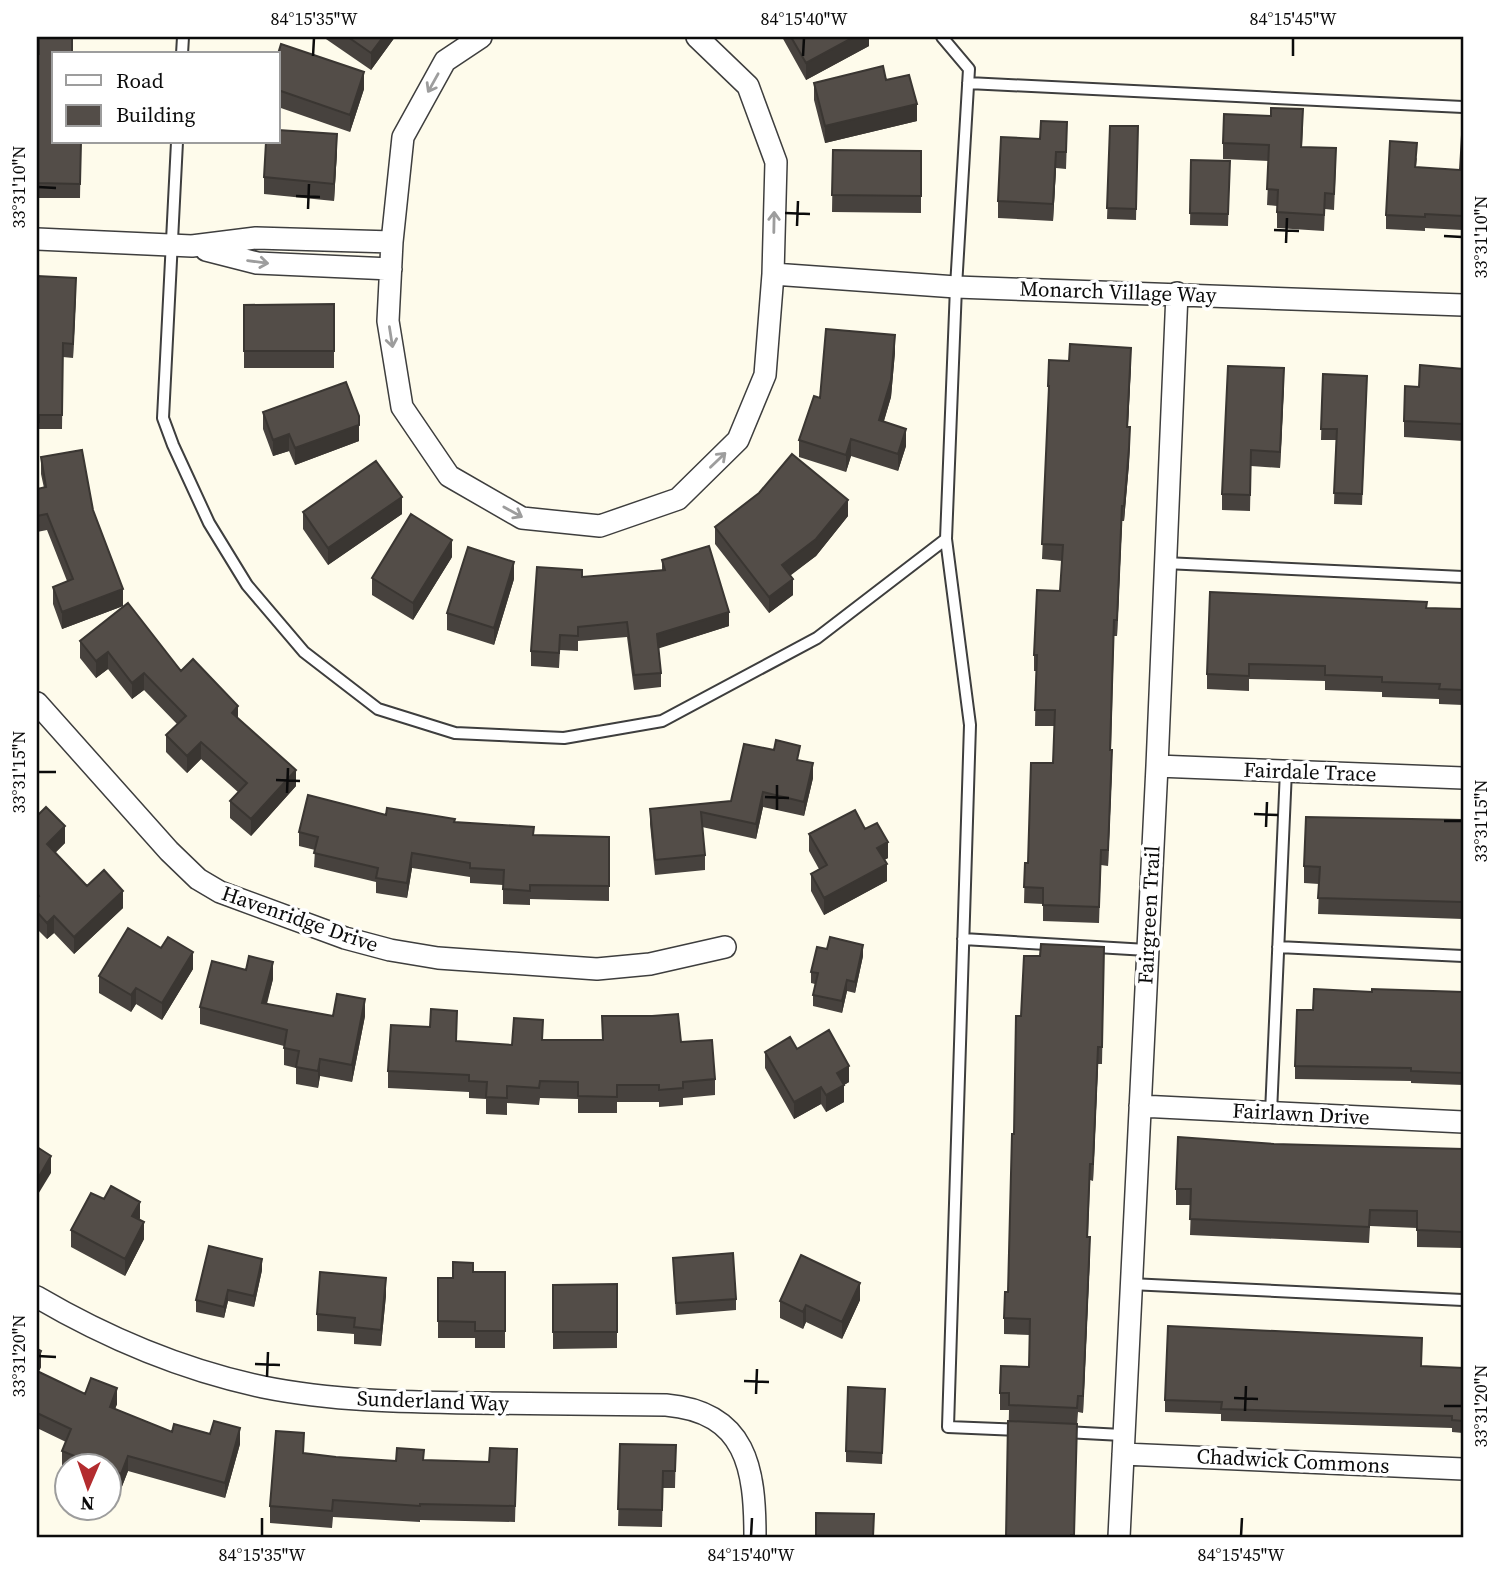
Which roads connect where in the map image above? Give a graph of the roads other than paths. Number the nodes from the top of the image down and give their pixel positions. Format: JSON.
{"nodes":[{"id":1,"x":481,"y":37,"type":"edge"},
{"id":2,"x":697,"y":37,"type":"edge"},
{"id":3,"x":942,"y":37,"type":"edge"},
{"id":4,"x":968,"y":83,"type":"junction"},
{"id":5,"x":1463,"y":107,"type":"edge"},
{"id":6,"x":177,"y":144,"type":"edge"},
{"id":7,"x":37,"y":239,"type":"edge"},
{"id":8,"x":392,"y":242,"type":"junction"},
{"id":9,"x":182,"y":246,"type":"junction"},
{"id":10,"x":391,"y":269,"type":"junction"},
{"id":11,"x":773,"y":274,"type":"junction"},
{"id":12,"x":956,"y":287,"type":"junction"},
{"id":13,"x":1177,"y":293,"type":"junction"},
{"id":14,"x":1463,"y":305,"type":"edge"},
{"id":15,"x":946,"y":539,"type":"junction"},
{"id":16,"x":1165,"y":563,"type":"junction"},
{"id":17,"x":1463,"y":577,"type":"edge"},
{"id":18,"x":37,"y":703,"type":"edge"},
{"id":19,"x":1157,"y":766,"type":"junction"},
{"id":20,"x":1286,"y":770,"type":"junction"},
{"id":21,"x":1463,"y":778,"type":"edge"},
{"id":22,"x":963,"y":939,"type":"junction"},
{"id":23,"x":725,"y":947,"type":"dead end"},
{"id":24,"x":1278,"y":947,"type":"junction"},
{"id":25,"x":1147,"y":950,"type":"junction"},
{"id":26,"x":1463,"y":956,"type":"edge"},
{"id":27,"x":1140,"y":1106,"type":"junction"},
{"id":28,"x":1271,"y":1113,"type":"junction"},
{"id":29,"x":1463,"y":1122,"type":"edge"},
{"id":30,"x":1130,"y":1284,"type":"junction"},
{"id":31,"x":37,"y":1297,"type":"edge"},
{"id":32,"x":1463,"y":1300,"type":"edge"},
{"id":33,"x":1028,"y":1431,"type":"edge"},
{"id":34,"x":1055,"y":1432,"type":"edge"},
{"id":35,"x":1122,"y":1444,"type":"junction"},
{"id":36,"x":1463,"y":1469,"type":"edge"},
{"id":37,"x":755,"y":1537,"type":"edge"},
{"id":38,"x":1119,"y":1537,"type":"edge"}],
"edges":[{"from":1,"to":8,"type":"street","one_way":true},
{"from":11,"to":2,"type":"street","one_way":true},
{"from":3,"to":4,"type":"lane"},
{"from":4,"to":5,"type":"lane"},
{"from":4,"to":12,"type":"lane"},
{"from":6,"to":9,"type":"lane"},
{"from":7,"to":9,"type":"street"},
{"from":8,"to":9,"type":"street"},
{"from":8,"to":10,"type":"street"},
{"from":9,"to":10,"type":"street","one_way":true},
{"from":9,"to":15,"type":"lane"},
{"from":10,"to":11,"type":"street","one_way":true},
{"from":11,"to":12,"type":"street","name":"Monarch Village Way"},
{"from":12,"to":13,"type":"street","name":"Monarch Village Way"},
{"from":12,"to":15,"type":"lane"},
{"from":13,"to":14,"type":"street","name":"Monarch Village Way"},
{"from":13,"to":16,"type":"street","name":"Fairgreen Trail"},
{"from":15,"to":22,"type":"lane"},
{"from":16,"to":17,"type":"lane"},
{"from":16,"to":19,"type":"street","name":"Fairgreen Trail"},
{"from":18,"to":23,"type":"street","name":"Havenridge Drive"},
{"from":19,"to":20,"type":"street","name":"Fairdale Trace"},
{"from":19,"to":25,"type":"street","name":"Fairgreen Trail"},
{"from":20,"to":21,"type":"street","name":"Fairdale Trace"},
{"from":20,"to":24,"type":"lane"},
{"from":22,"to":25,"type":"lane"},
{"from":22,"to":33,"type":"lane"},
{"from":24,"to":26,"type":"lane"},
{"from":24,"to":28,"type":"lane"},
{"from":25,"to":27,"type":"street","name":"Fairgreen Trail"},
{"from":27,"to":28,"type":"street","name":"Fairlawn Drive"},
{"from":27,"to":30,"type":"street","name":"Fairgreen Trail"},
{"from":28,"to":29,"type":"street","name":"Fairlawn Drive"},
{"from":30,"to":32,"type":"lane"},
{"from":30,"to":35,"type":"street","name":"Fairgreen Trail"},
{"from":31,"to":37,"type":"street","name":"Sunderland Way"},
{"from":34,"to":35,"type":"lane"},
{"from":35,"to":36,"type":"street","name":"Chadwick Commons"},
{"from":35,"to":38,"type":"street","name":"Fairgreen Trail"}]}
